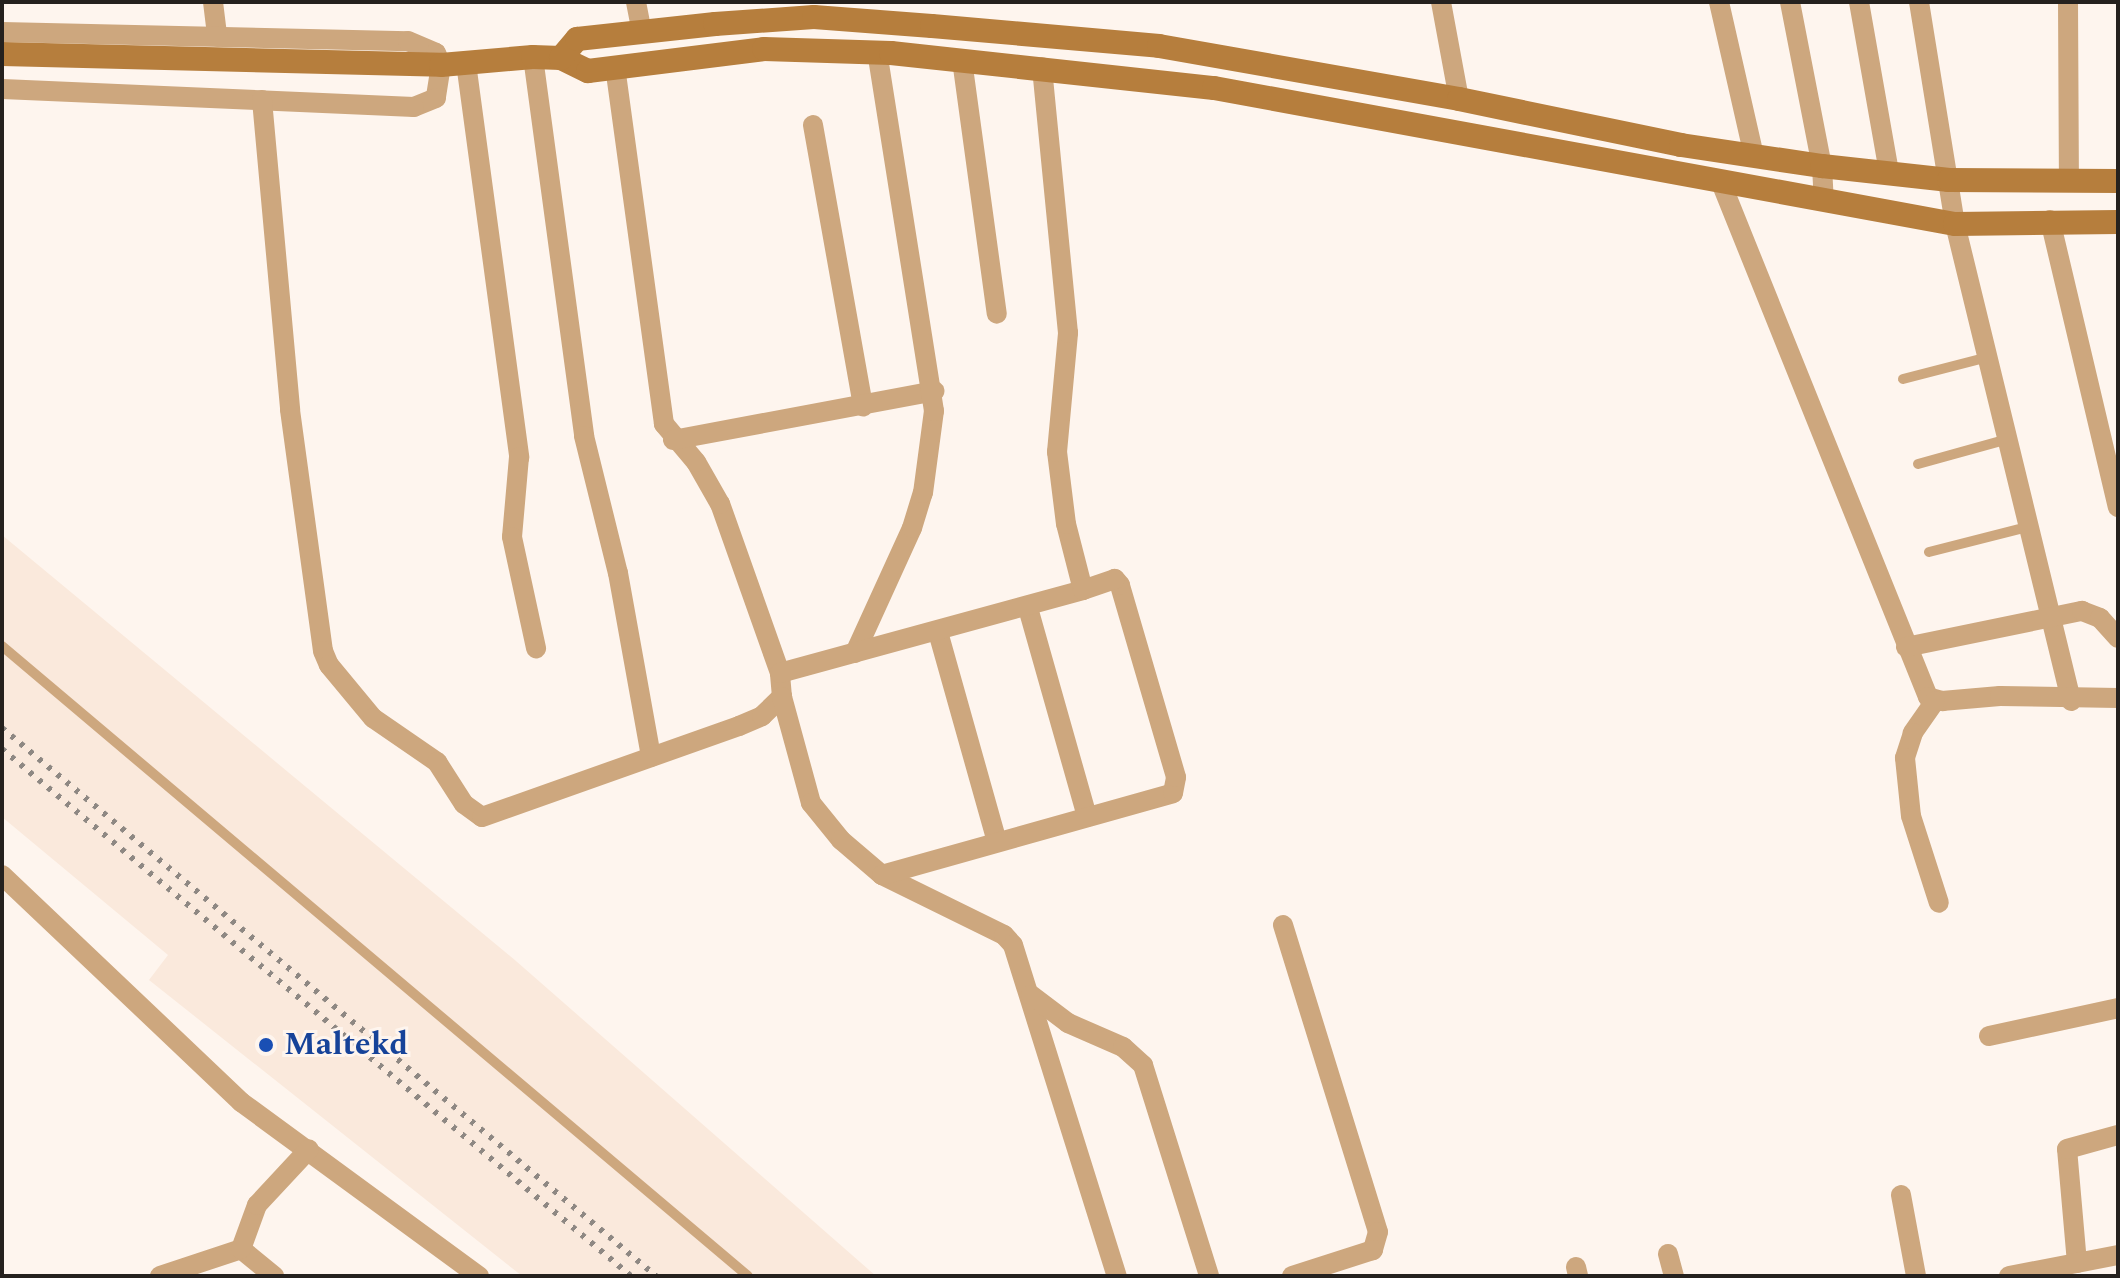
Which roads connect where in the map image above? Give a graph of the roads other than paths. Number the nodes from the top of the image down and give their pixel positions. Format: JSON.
{"nodes":[{"id":1,"x":213,"y":2,"type":"edge"},
{"id":2,"x":636,"y":2,"type":"edge"},
{"id":3,"x":1441,"y":2,"type":"edge"},
{"id":4,"x":1719,"y":2,"type":"edge"},
{"id":5,"x":1790,"y":2,"type":"edge"},
{"id":6,"x":1859,"y":2,"type":"edge"},
{"id":7,"x":1919,"y":2,"type":"edge"},
{"id":8,"x":2068,"y":2,"type":"edge"},
{"id":9,"x":2,"y":32,"type":"edge"},
{"id":10,"x":642,"y":32,"type":"junction"},
{"id":11,"x":217,"y":37,"type":"junction"},
{"id":12,"x":877,"y":52,"type":"junction"},
{"id":13,"x":2,"y":54,"type":"edge"},
{"id":14,"x":533,"y":57,"type":"junction"},
{"id":15,"x":561,"y":58,"type":"junction"},
{"id":16,"x":962,"y":60,"type":"junction"},
{"id":17,"x":466,"y":63,"type":"junction"},
{"id":18,"x":441,"y":65,"type":"junction"},
{"id":19,"x":615,"y":67,"type":"junction"},
{"id":20,"x":1042,"y":67,"type":"junction"},
{"id":21,"x":2,"y":89,"type":"edge"},
{"id":22,"x":1459,"y":99,"type":"junction"},
{"id":23,"x":262,"y":100,"type":"junction"},
{"id":24,"x":813,"y":125,"type":"dead end"},
{"id":25,"x":1754,"y":156,"type":"junction"},
{"id":26,"x":1822,"y":166,"type":"junction"},
{"id":27,"x":1889,"y":173,"type":"junction"},
{"id":28,"x":2069,"y":179,"type":"junction"},
{"id":29,"x":1949,"y":180,"type":"junction"},
{"id":30,"x":2118,"y":181,"type":"edge"},
{"id":31,"x":1722,"y":185,"type":"junction"},
{"id":32,"x":1824,"y":200,"type":"junction"},
{"id":33,"x":2050,"y":220,"type":"junction"},
{"id":34,"x":2118,"y":222,"type":"edge"},
{"id":35,"x":1955,"y":224,"type":"junction"},
{"id":36,"x":997,"y":314,"type":"dead end"},
{"id":37,"x":1988,"y":357,"type":"junction"},
{"id":38,"x":1903,"y":379,"type":"dead end"},
{"id":39,"x":934,"y":391,"type":"junction"},
{"id":40,"x":863,"y":407,"type":"junction"},
{"id":41,"x":2009,"y":438,"type":"junction"},
{"id":42,"x":673,"y":440,"type":"junction"},
{"id":43,"x":1918,"y":464,"type":"dead end"},
{"id":44,"x":2118,"y":507,"type":"edge"},
{"id":45,"x":2031,"y":526,"type":"junction"},
{"id":46,"x":1929,"y":552,"type":"dead end"},
{"id":47,"x":1083,"y":590,"type":"junction"},
{"id":48,"x":1028,"y":608,"type":"junction"},
{"id":49,"x":2054,"y":616,"type":"junction"},
{"id":50,"x":938,"y":632,"type":"junction"},
{"id":51,"x":2118,"y":638,"type":"edge"},
{"id":52,"x":2,"y":646,"type":"edge"},
{"id":53,"x":1906,"y":647,"type":"junction"},
{"id":54,"x":536,"y":648,"type":"dead end"},
{"id":55,"x":855,"y":653,"type":"junction"},
{"id":56,"x":780,"y":673,"type":"junction"},
{"id":57,"x":782,"y":697,"type":"junction"},
{"id":58,"x":2118,"y":698,"type":"edge"},
{"id":59,"x":1935,"y":701,"type":"junction"},
{"id":60,"x":2071,"y":701,"type":"junction"},
{"id":61,"x":651,"y":757,"type":"junction"},
{"id":62,"x":1087,"y":817,"type":"junction"},
{"id":63,"x":997,"y":842,"type":"junction"},
{"id":64,"x":2,"y":875,"type":"edge"},
{"id":65,"x":882,"y":875,"type":"junction"},
{"id":66,"x":1939,"y":903,"type":"dead end"},
{"id":67,"x":1283,"y":925,"type":"dead end"},
{"id":68,"x":1031,"y":995,"type":"junction"},
{"id":69,"x":2118,"y":1008,"type":"edge"},
{"id":70,"x":1989,"y":1036,"type":"dead end"},
{"id":71,"x":2118,"y":1135,"type":"edge"},
{"id":72,"x":309,"y":1149,"type":"junction"},
{"id":73,"x":1901,"y":1195,"type":"dead end"},
{"id":74,"x":241,"y":1249,"type":"junction"},
{"id":75,"x":1668,"y":1254,"type":"dead end"},
{"id":76,"x":2118,"y":1255,"type":"edge"},
{"id":77,"x":2077,"y":1263,"type":"junction"},
{"id":78,"x":457,"y":1270,"type":"edge"},
{"id":79,"x":160,"y":1276,"type":"edge"},
{"id":80,"x":274,"y":1276,"type":"edge"},
{"id":81,"x":479,"y":1276,"type":"edge"},
{"id":82,"x":748,"y":1276,"type":"edge"},
{"id":83,"x":1117,"y":1276,"type":"edge"},
{"id":84,"x":1209,"y":1276,"type":"edge"},
{"id":85,"x":1292,"y":1276,"type":"edge"},
{"id":86,"x":1674,"y":1276,"type":"edge"},
{"id":87,"x":1916,"y":1276,"type":"edge"},
{"id":88,"x":2009,"y":1276,"type":"edge"}],
"edges":[{"from":1,"to":11,"type":"street"},
{"from":2,"to":10,"type":"street"},
{"from":3,"to":22,"type":"street"},
{"from":4,"to":25,"type":"street"},
{"from":5,"to":26,"type":"street"},
{"from":6,"to":27,"type":"street"},
{"from":7,"to":29,"type":"street"},
{"from":8,"to":28,"type":"street"},
{"from":9,"to":11,"type":"street"},
{"from":10,"to":15,"type":"main road"},
{"from":10,"to":22,"type":"main road"},
{"from":11,"to":18,"type":"street"},
{"from":12,"to":16,"type":"main road"},
{"from":12,"to":19,"type":"main road"},
{"from":12,"to":39,"type":"street"},
{"from":13,"to":18,"type":"main road"},
{"from":14,"to":15,"type":"main road"},
{"from":14,"to":17,"type":"main road"},
{"from":14,"to":61,"type":"street"},
{"from":15,"to":19,"type":"main road"},
{"from":16,"to":20,"type":"main road"},
{"from":16,"to":36,"type":"street"},
{"from":17,"to":18,"type":"main road"},
{"from":17,"to":54,"type":"street"},
{"from":18,"to":23,"type":"street"},
{"from":19,"to":42,"type":"street"},
{"from":20,"to":31,"type":"main road"},
{"from":20,"to":47,"type":"street"},
{"from":21,"to":23,"type":"street"},
{"from":22,"to":25,"type":"main road"},
{"from":23,"to":61,"type":"street"},
{"from":24,"to":40,"type":"street"},
{"from":25,"to":26,"type":"main road"},
{"from":26,"to":27,"type":"main road"},
{"from":26,"to":32,"type":"street"},
{"from":27,"to":29,"type":"main road"},
{"from":28,"to":29,"type":"main road"},
{"from":28,"to":30,"type":"main road"},
{"from":29,"to":35,"type":"street"},
{"from":31,"to":32,"type":"main road"},
{"from":31,"to":53,"type":"street"},
{"from":32,"to":35,"type":"main road"},
{"from":33,"to":34,"type":"main road"},
{"from":33,"to":35,"type":"main road"},
{"from":33,"to":44,"type":"street"},
{"from":35,"to":37,"type":"street"},
{"from":37,"to":38,"type":"lane"},
{"from":37,"to":41,"type":"street"},
{"from":39,"to":40,"type":"street"},
{"from":39,"to":55,"type":"street"},
{"from":40,"to":42,"type":"street"},
{"from":41,"to":43,"type":"lane"},
{"from":41,"to":45,"type":"street"},
{"from":42,"to":56,"type":"street"},
{"from":45,"to":46,"type":"lane"},
{"from":45,"to":49,"type":"street"},
{"from":47,"to":48,"type":"street"},
{"from":47,"to":62,"type":"street"},
{"from":48,"to":50,"type":"street"},
{"from":48,"to":62,"type":"street"},
{"from":49,"to":51,"type":"street"},
{"from":49,"to":53,"type":"street"},
{"from":49,"to":60,"type":"street"},
{"from":50,"to":55,"type":"street"},
{"from":50,"to":63,"type":"street"},
{"from":52,"to":82,"type":"lane"},
{"from":53,"to":59,"type":"street"},
{"from":55,"to":56,"type":"street"},
{"from":56,"to":57,"type":"street"},
{"from":57,"to":61,"type":"street"},
{"from":57,"to":65,"type":"street"},
{"from":58,"to":60,"type":"street"},
{"from":59,"to":60,"type":"street"},
{"from":59,"to":66,"type":"street"},
{"from":62,"to":63,"type":"street"},
{"from":63,"to":65,"type":"street"},
{"from":64,"to":72,"type":"street"},
{"from":65,"to":68,"type":"street"},
{"from":67,"to":85,"type":"street"},
{"from":68,"to":83,"type":"street"},
{"from":68,"to":84,"type":"street"},
{"from":69,"to":70,"type":"street"},
{"from":71,"to":77,"type":"street"},
{"from":72,"to":74,"type":"street"},
{"from":72,"to":78,"type":"street"},
{"from":73,"to":87,"type":"street"},
{"from":74,"to":79,"type":"street"},
{"from":74,"to":80,"type":"street"},
{"from":75,"to":86,"type":"street"},
{"from":76,"to":77,"type":"street"},
{"from":77,"to":88,"type":"street"},
{"from":78,"to":81,"type":"street"}]}
